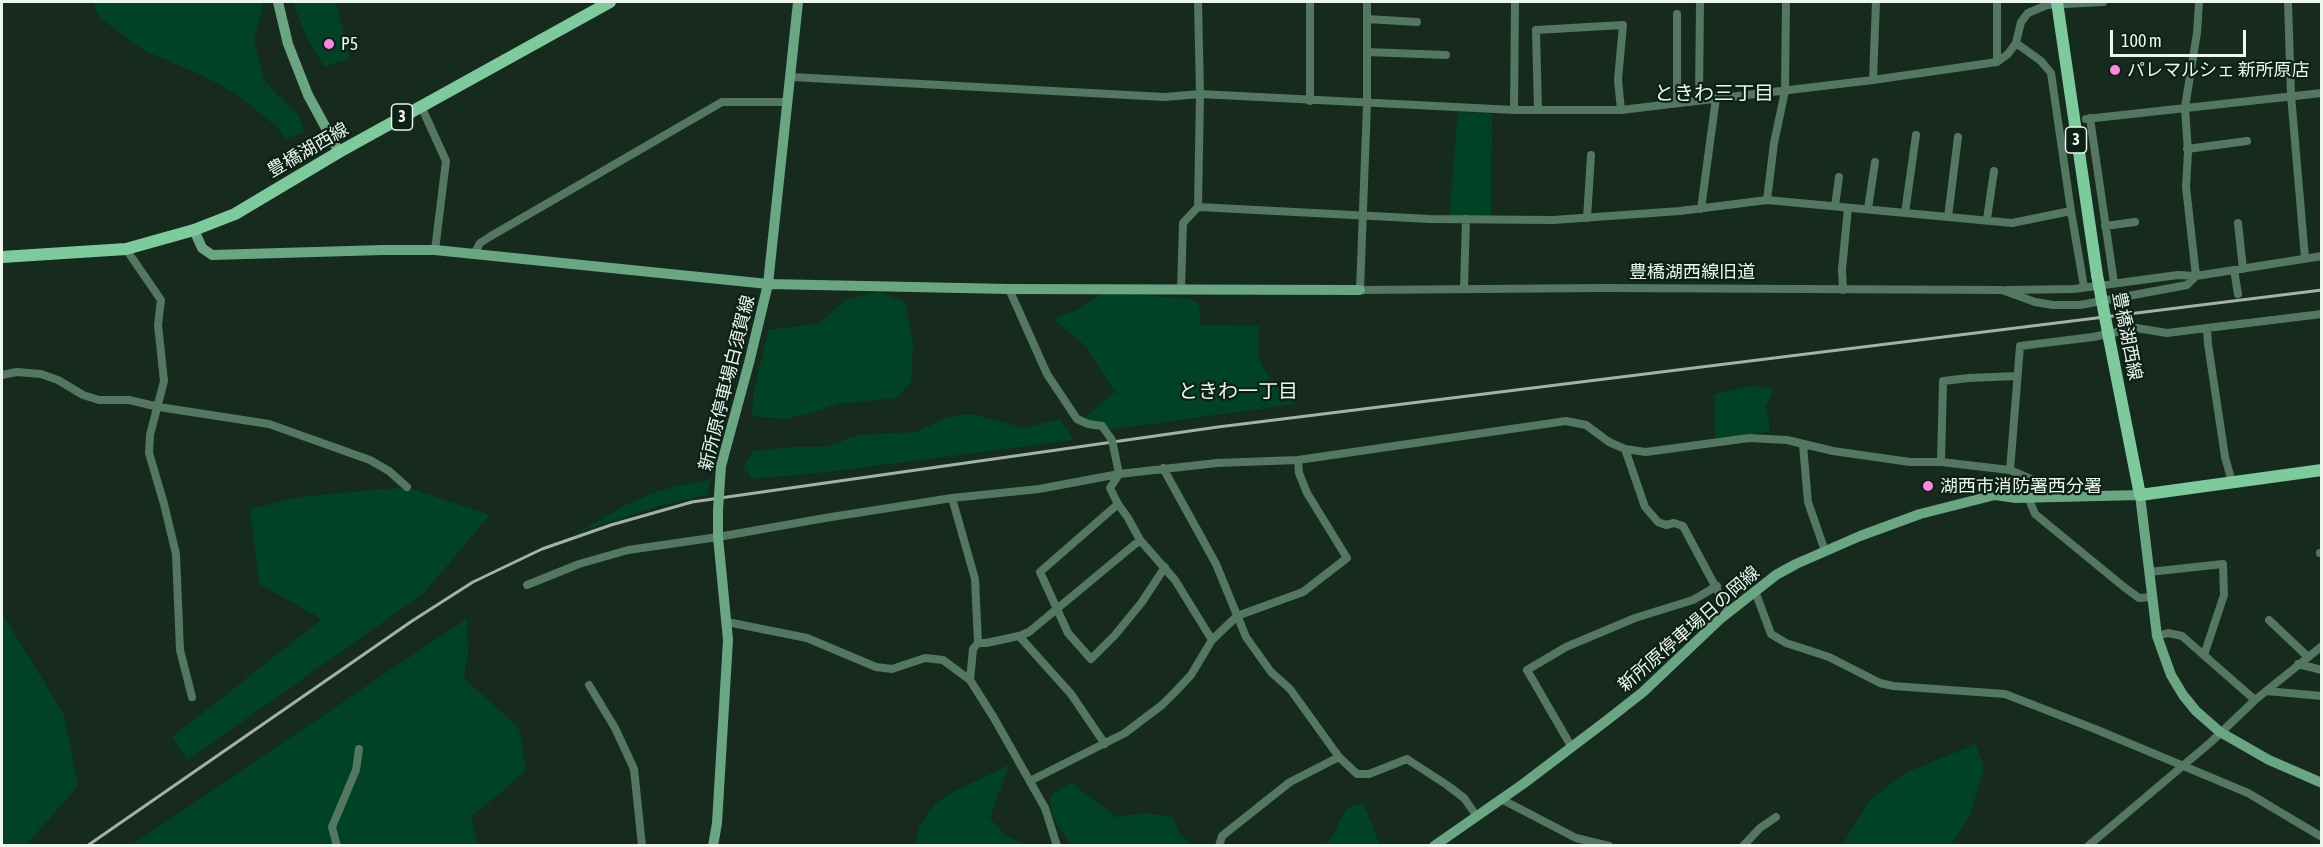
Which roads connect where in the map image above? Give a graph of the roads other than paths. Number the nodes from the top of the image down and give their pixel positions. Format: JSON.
{"nodes":[{"id":1,"x":278,"y":2,"type":"edge"},
{"id":2,"x":610,"y":2,"type":"edge"},
{"id":3,"x":798,"y":2,"type":"edge"},
{"id":4,"x":1198,"y":2,"type":"edge"},
{"id":5,"x":1310,"y":2,"type":"edge"},
{"id":6,"x":1367,"y":2,"type":"edge"},
{"id":7,"x":1515,"y":2,"type":"edge"},
{"id":8,"x":1700,"y":2,"type":"edge"},
{"id":9,"x":1786,"y":2,"type":"edge"},
{"id":10,"x":1876,"y":2,"type":"edge"},
{"id":11,"x":1997,"y":2,"type":"edge"},
{"id":12,"x":2103,"y":2,"type":"edge"},
{"id":13,"x":2199,"y":2,"type":"edge"},
{"id":14,"x":2288,"y":2,"type":"edge"},
{"id":15,"x":2057,"y":3,"type":"edge"},
{"id":16,"x":1677,"y":14,"type":"dead end"},
{"id":17,"x":1367,"y":19,"type":"junction"},
{"id":18,"x":1417,"y":22,"type":"dead end"},
{"id":19,"x":2016,"y":43,"type":"junction"},
{"id":20,"x":1367,"y":52,"type":"junction"},
{"id":21,"x":1446,"y":55,"type":"dead end"},
{"id":22,"x":1997,"y":62,"type":"junction"},
{"id":23,"x":791,"y":77,"type":"junction"},
{"id":24,"x":1873,"y":80,"type":"junction"},
{"id":25,"x":1785,"y":91,"type":"junction"},
{"id":26,"x":2322,"y":93,"type":"edge"},
{"id":27,"x":1200,"y":94,"type":"junction"},
{"id":28,"x":2291,"y":95,"type":"junction"},
{"id":29,"x":1716,"y":98,"type":"junction"},
{"id":30,"x":1699,"y":100,"type":"junction"},
{"id":31,"x":1310,"y":101,"type":"junction"},
{"id":32,"x":787,"y":102,"type":"junction"},
{"id":33,"x":1677,"y":102,"type":"junction"},
{"id":34,"x":1367,"y":104,"type":"junction"},
{"id":35,"x":421,"y":106,"type":"junction"},
{"id":36,"x":2185,"y":107,"type":"junction"},
{"id":37,"x":1514,"y":110,"type":"junction"},
{"id":38,"x":1538,"y":110,"type":"junction"},
{"id":39,"x":1621,"y":110,"type":"junction"},
{"id":40,"x":1916,"y":135,"type":"dead end"},
{"id":41,"x":1958,"y":137,"type":"dead end"},
{"id":42,"x":2247,"y":141,"type":"dead end"},
{"id":43,"x":2187,"y":149,"type":"junction"},
{"id":44,"x":339,"y":152,"type":"junction"},
{"id":45,"x":1591,"y":155,"type":"dead end"},
{"id":46,"x":1875,"y":162,"type":"dead end"},
{"id":47,"x":1994,"y":171,"type":"dead end"},
{"id":48,"x":1839,"y":177,"type":"dead end"},
{"id":49,"x":1767,"y":200,"type":"junction"},
{"id":50,"x":1836,"y":206,"type":"junction"},
{"id":51,"x":1198,"y":207,"type":"junction"},
{"id":52,"x":1848,"y":208,"type":"junction"},
{"id":53,"x":1701,"y":209,"type":"junction"},
{"id":54,"x":1868,"y":209,"type":"junction"},
{"id":55,"x":2071,"y":211,"type":"junction"},
{"id":56,"x":1905,"y":213,"type":"junction"},
{"id":57,"x":1361,"y":215,"type":"junction"},
{"id":58,"x":1948,"y":217,"type":"junction"},
{"id":59,"x":1587,"y":218,"type":"junction"},
{"id":60,"x":1466,"y":219,"type":"junction"},
{"id":61,"x":1988,"y":219,"type":"junction"},
{"id":62,"x":2135,"y":222,"type":"dead end"},
{"id":63,"x":2238,"y":223,"type":"dead end"},
{"id":64,"x":2105,"y":226,"type":"junction"},
{"id":65,"x":194,"y":230,"type":"junction"},
{"id":66,"x":126,"y":249,"type":"junction"},
{"id":67,"x":435,"y":250,"type":"junction"},
{"id":68,"x":474,"y":254,"type":"junction"},
{"id":69,"x":2322,"y":256,"type":"edge"},
{"id":70,"x":2,"y":257,"type":"edge"},
{"id":71,"x":2305,"y":258,"type":"junction"},
{"id":72,"x":2239,"y":269,"type":"junction"},
{"id":73,"x":2196,"y":276,"type":"junction"},
{"id":74,"x":2114,"y":283,"type":"junction"},
{"id":75,"x":768,"y":284,"type":"junction"},
{"id":76,"x":2084,"y":287,"type":"junction"},
{"id":77,"x":1464,"y":288,"type":"junction"},
{"id":78,"x":1009,"y":289,"type":"junction"},
{"id":79,"x":1181,"y":289,"type":"junction"},
{"id":80,"x":1360,"y":290,"type":"junction"},
{"id":81,"x":1843,"y":290,"type":"junction"},
{"id":82,"x":2002,"y":290,"type":"junction"},
{"id":83,"x":2238,"y":294,"type":"dead end"},
{"id":84,"x":2322,"y":314,"type":"edge"},
{"id":85,"x":2207,"y":328,"type":"junction"},
{"id":86,"x":2,"y":375,"type":"edge"},
{"id":87,"x":2017,"y":376,"type":"junction"},
{"id":88,"x":159,"y":407,"type":"junction"},
{"id":89,"x":1803,"y":445,"type":"junction"},
{"id":90,"x":1625,"y":449,"type":"junction"},
{"id":91,"x":1298,"y":460,"type":"junction"},
{"id":92,"x":1941,"y":462,"type":"junction"},
{"id":93,"x":1163,"y":468,"type":"junction"},
{"id":94,"x":2010,"y":470,"type":"junction"},
{"id":95,"x":2322,"y":470,"type":"edge"},
{"id":96,"x":1119,"y":474,"type":"junction"},
{"id":97,"x":2232,"y":482,"type":"junction"},
{"id":98,"x":407,"y":487,"type":"dead end"},
{"id":99,"x":2140,"y":495,"type":"junction"},
{"id":100,"x":2028,"y":497,"type":"junction"},
{"id":101,"x":2052,"y":497,"type":"junction"},
{"id":102,"x":952,"y":498,"type":"junction"},
{"id":103,"x":1118,"y":504,"type":"junction"},
{"id":104,"x":718,"y":537,"type":"junction"},
{"id":105,"x":1140,"y":540,"type":"junction"},
{"id":106,"x":1825,"y":551,"type":"junction"},
{"id":107,"x":1165,"y":567,"type":"junction"},
{"id":108,"x":2149,"y":572,"type":"junction"},
{"id":109,"x":527,"y":585,"type":"dead end"},
{"id":110,"x":1717,"y":586,"type":"junction"},
{"id":111,"x":1755,"y":591,"type":"junction"},
{"id":112,"x":2152,"y":597,"type":"junction"},
{"id":113,"x":1056,"y":610,"type":"junction"},
{"id":114,"x":1729,"y":612,"type":"junction"},
{"id":115,"x":1237,"y":616,"type":"junction"},
{"id":116,"x":2269,"y":620,"type":"dead end"},
{"id":117,"x":727,"y":622,"type":"junction"},
{"id":118,"x":1019,"y":636,"type":"junction"},
{"id":119,"x":2157,"y":636,"type":"junction"},
{"id":120,"x":1212,"y":640,"type":"junction"},
{"id":121,"x":978,"y":643,"type":"junction"},
{"id":122,"x":2322,"y":646,"type":"edge"},
{"id":123,"x":2204,"y":656,"type":"junction"},
{"id":124,"x":2307,"y":656,"type":"junction"},
{"id":125,"x":2298,"y":664,"type":"junction"},
{"id":126,"x":2322,"y":670,"type":"edge"},
{"id":127,"x":970,"y":680,"type":"junction"},
{"id":128,"x":589,"y":685,"type":"dead end"},
{"id":129,"x":2266,"y":691,"type":"junction"},
{"id":130,"x":2322,"y":696,"type":"edge"},
{"id":131,"x":192,"y":697,"type":"dead end"},
{"id":132,"x":2255,"y":700,"type":"junction"},
{"id":133,"x":2220,"y":732,"type":"junction"},
{"id":134,"x":1106,"y":744,"type":"junction"},
{"id":135,"x":1571,"y":746,"type":"junction"},
{"id":136,"x":359,"y":749,"type":"dead end"},
{"id":137,"x":1339,"y":756,"type":"junction"},
{"id":138,"x":2181,"y":765,"type":"junction"},
{"id":139,"x":1030,"y":781,"type":"junction"},
{"id":140,"x":2322,"y":783,"type":"edge"},
{"id":141,"x":1501,"y":799,"type":"junction"},
{"id":142,"x":1476,"y":815,"type":"junction"},
{"id":143,"x":1776,"y":817,"type":"dead end"},
{"id":144,"x":2322,"y":837,"type":"edge"},
{"id":145,"x":337,"y":846,"type":"edge"},
{"id":146,"x":642,"y":846,"type":"edge"},
{"id":147,"x":712,"y":846,"type":"edge"},
{"id":148,"x":1058,"y":846,"type":"edge"},
{"id":149,"x":1219,"y":846,"type":"edge"},
{"id":150,"x":1434,"y":846,"type":"edge"},
{"id":151,"x":1609,"y":846,"type":"edge"},
{"id":152,"x":1743,"y":846,"type":"edge"},
{"id":153,"x":2088,"y":846,"type":"edge"}],
"edges":[{"from":1,"to":44,"type":"street"},
{"from":2,"to":35,"type":"main road","name":"豊橋湖西線","number":"3"},
{"from":3,"to":23,"type":"street","name":"新所原停車場白須賀線"},
{"from":4,"to":27,"type":"street"},
{"from":5,"to":31,"type":"street"},
{"from":6,"to":17,"type":"street"},
{"from":7,"to":37,"type":"street"},
{"from":8,"to":30,"type":"street"},
{"from":9,"to":25,"type":"street"},
{"from":10,"to":24,"type":"street"},
{"from":11,"to":22,"type":"street"},
{"from":12,"to":15,"type":"street"},
{"from":13,"to":36,"type":"street"},
{"from":14,"to":28,"type":"street"},
{"from":15,"to":19,"type":"street"},
{"from":15,"to":99,"type":"main road","name":"豊橋湖西線","number":"3","bridge":true},
{"from":16,"to":33,"type":"street"},
{"from":17,"to":18,"type":"street"},
{"from":17,"to":20,"type":"street"},
{"from":19,"to":22,"type":"street"},
{"from":19,"to":55,"type":"street"},
{"from":20,"to":21,"type":"street"},
{"from":20,"to":34,"type":"street"},
{"from":22,"to":24,"type":"street"},
{"from":23,"to":27,"type":"street"},
{"from":23,"to":32,"type":"street","name":"新所原停車場白須賀線"},
{"from":24,"to":25,"type":"street"},
{"from":25,"to":29,"type":"street"},
{"from":25,"to":49,"type":"street"},
{"from":26,"to":28,"type":"street"},
{"from":27,"to":31,"type":"street"},
{"from":27,"to":51,"type":"street"},
{"from":28,"to":36,"type":"street"},
{"from":28,"to":71,"type":"street"},
{"from":29,"to":30,"type":"street"},
{"from":29,"to":53,"type":"street"},
{"from":30,"to":33,"type":"street"},
{"from":31,"to":34,"type":"street"},
{"from":32,"to":68,"type":"street"},
{"from":32,"to":75,"type":"street","name":"新所原停車場白須賀線"},
{"from":33,"to":39,"type":"street"},
{"from":34,"to":37,"type":"street"},
{"from":34,"to":57,"type":"street"},
{"from":35,"to":44,"type":"main road","name":"豊橋湖西線","number":"3"},
{"from":35,"to":67,"type":"street"},
{"from":36,"to":43,"type":"street"},
{"from":36,"to":64,"type":"street"},
{"from":37,"to":38,"type":"street"},
{"from":38,"to":39,"type":"street"},
{"from":38,"to":39,"type":"street"},
{"from":40,"to":56,"type":"street"},
{"from":41,"to":58,"type":"street"},
{"from":42,"to":43,"type":"street"},
{"from":43,"to":73,"type":"street"},
{"from":44,"to":65,"type":"main road","name":"豊橋湖西線","number":"3"},
{"from":45,"to":59,"type":"street"},
{"from":46,"to":54,"type":"street"},
{"from":47,"to":61,"type":"street"},
{"from":48,"to":50,"type":"street"},
{"from":49,"to":50,"type":"street"},
{"from":49,"to":53,"type":"street"},
{"from":50,"to":52,"type":"street"},
{"from":51,"to":57,"type":"street"},
{"from":51,"to":79,"type":"street"},
{"from":52,"to":54,"type":"street"},
{"from":52,"to":81,"type":"street"},
{"from":53,"to":59,"type":"street"},
{"from":54,"to":56,"type":"street"},
{"from":55,"to":61,"type":"street"},
{"from":55,"to":76,"type":"street"},
{"from":56,"to":58,"type":"street"},
{"from":57,"to":60,"type":"street"},
{"from":57,"to":80,"type":"street"},
{"from":58,"to":61,"type":"street"},
{"from":59,"to":60,"type":"street"},
{"from":60,"to":77,"type":"street"},
{"from":62,"to":64,"type":"street"},
{"from":63,"to":72,"type":"street"},
{"from":64,"to":74,"type":"street"},
{"from":65,"to":66,"type":"main road","name":"豊橋湖西線","number":"3"},
{"from":65,"to":67,"type":"street","name":"豊橋湖西線旧道"},
{"from":66,"to":70,"type":"main road","name":"豊橋湖西線","number":"3"},
{"from":66,"to":88,"type":"street"},
{"from":67,"to":68,"type":"street","name":"豊橋湖西線旧道"},
{"from":68,"to":75,"type":"street","name":"豊橋湖西線旧道"},
{"from":69,"to":71,"type":"street"},
{"from":71,"to":72,"type":"street"},
{"from":72,"to":73,"type":"street"},
{"from":72,"to":83,"type":"street"},
{"from":73,"to":74,"type":"street"},
{"from":73,"to":82,"type":"street","name":"豊橋湖西線旧道"},
{"from":74,"to":76,"type":"street"},
{"from":75,"to":78,"type":"street","name":"豊橋湖西線旧道"},
{"from":75,"to":104,"type":"street","name":"新所原停車場白須賀線","bridge":true},
{"from":76,"to":82,"type":"street"},
{"from":77,"to":80,"type":"street","name":"豊橋湖西線旧道"},
{"from":77,"to":81,"type":"street","name":"豊橋湖西線旧道"},
{"from":78,"to":79,"type":"street","name":"豊橋湖西線旧道"},
{"from":78,"to":96,"type":"street","bridge":true},
{"from":79,"to":80,"type":"street","name":"豊橋湖西線旧道"},
{"from":81,"to":82,"type":"street","name":"豊橋湖西線旧道"},
{"from":84,"to":85,"type":"street"},
{"from":85,"to":87,"type":"street"},
{"from":85,"to":97,"type":"street"},
{"from":86,"to":88,"type":"street"},
{"from":87,"to":92,"type":"street"},
{"from":87,"to":94,"type":"street"},
{"from":88,"to":98,"type":"street"},
{"from":88,"to":131,"type":"street"},
{"from":89,"to":90,"type":"street"},
{"from":89,"to":92,"type":"street"},
{"from":89,"to":106,"type":"street"},
{"from":90,"to":91,"type":"street"},
{"from":90,"to":110,"type":"street"},
{"from":91,"to":93,"type":"street"},
{"from":91,"to":115,"type":"street"},
{"from":92,"to":94,"type":"street"},
{"from":93,"to":96,"type":"street"},
{"from":93,"to":115,"type":"street"},
{"from":94,"to":101,"type":"street"},
{"from":95,"to":97,"type":"main road"},
{"from":96,"to":102,"type":"street"},
{"from":96,"to":103,"type":"street"},
{"from":97,"to":99,"type":"main road"},
{"from":99,"to":101,"type":"street","name":"新所原停車場日の岡線"},
{"from":99,"to":108,"type":"street"},
{"from":100,"to":101,"type":"street","name":"新所原停車場日の岡線"},
{"from":100,"to":106,"type":"street","name":"新所原停車場日の岡線"},
{"from":100,"to":112,"type":"street"},
{"from":102,"to":104,"type":"street"},
{"from":102,"to":121,"type":"street"},
{"from":103,"to":105,"type":"street"},
{"from":103,"to":113,"type":"street"},
{"from":104,"to":109,"type":"street"},
{"from":104,"to":117,"type":"street","name":"新所原停車場白須賀線"},
{"from":105,"to":107,"type":"street"},
{"from":105,"to":113,"type":"street"},
{"from":106,"to":111,"type":"street","name":"新所原停車場日の岡線"},
{"from":107,"to":113,"type":"street"},
{"from":107,"to":120,"type":"street"},
{"from":108,"to":112,"type":"street"},
{"from":108,"to":123,"type":"street"},
{"from":110,"to":114,"type":"street"},
{"from":110,"to":135,"type":"street"},
{"from":111,"to":114,"type":"street","name":"新所原停車場日の岡線"},
{"from":111,"to":138,"type":"street"},
{"from":112,"to":119,"type":"street"},
{"from":113,"to":118,"type":"street"},
{"from":114,"to":135,"type":"street","name":"新所原停車場日の岡線"},
{"from":115,"to":120,"type":"street"},
{"from":115,"to":137,"type":"street"},
{"from":116,"to":124,"type":"street"},
{"from":117,"to":127,"type":"street"},
{"from":117,"to":147,"type":"street","name":"新所原停車場白須賀線"},
{"from":118,"to":121,"type":"street"},
{"from":118,"to":134,"type":"street"},
{"from":119,"to":123,"type":"street"},
{"from":119,"to":133,"type":"street"},
{"from":120,"to":134,"type":"street"},
{"from":121,"to":127,"type":"street"},
{"from":122,"to":124,"type":"street"},
{"from":123,"to":132,"type":"street"},
{"from":124,"to":125,"type":"street"},
{"from":125,"to":126,"type":"street"},
{"from":125,"to":129,"type":"street"},
{"from":127,"to":139,"type":"street"},
{"from":128,"to":146,"type":"street"},
{"from":129,"to":130,"type":"street"},
{"from":129,"to":132,"type":"street"},
{"from":132,"to":133,"type":"street"},
{"from":133,"to":138,"type":"street"},
{"from":133,"to":140,"type":"street"},
{"from":134,"to":139,"type":"street"},
{"from":135,"to":141,"type":"street","name":"新所原停車場日の岡線"},
{"from":136,"to":145,"type":"street"},
{"from":137,"to":142,"type":"street"},
{"from":137,"to":149,"type":"street"},
{"from":138,"to":144,"type":"street"},
{"from":138,"to":153,"type":"street"},
{"from":139,"to":148,"type":"street"},
{"from":141,"to":142,"type":"street","name":"新所原停車場日の岡線"},
{"from":141,"to":151,"type":"street"},
{"from":142,"to":150,"type":"street","name":"新所原停車場日の岡線"},
{"from":143,"to":152,"type":"street"}]}
